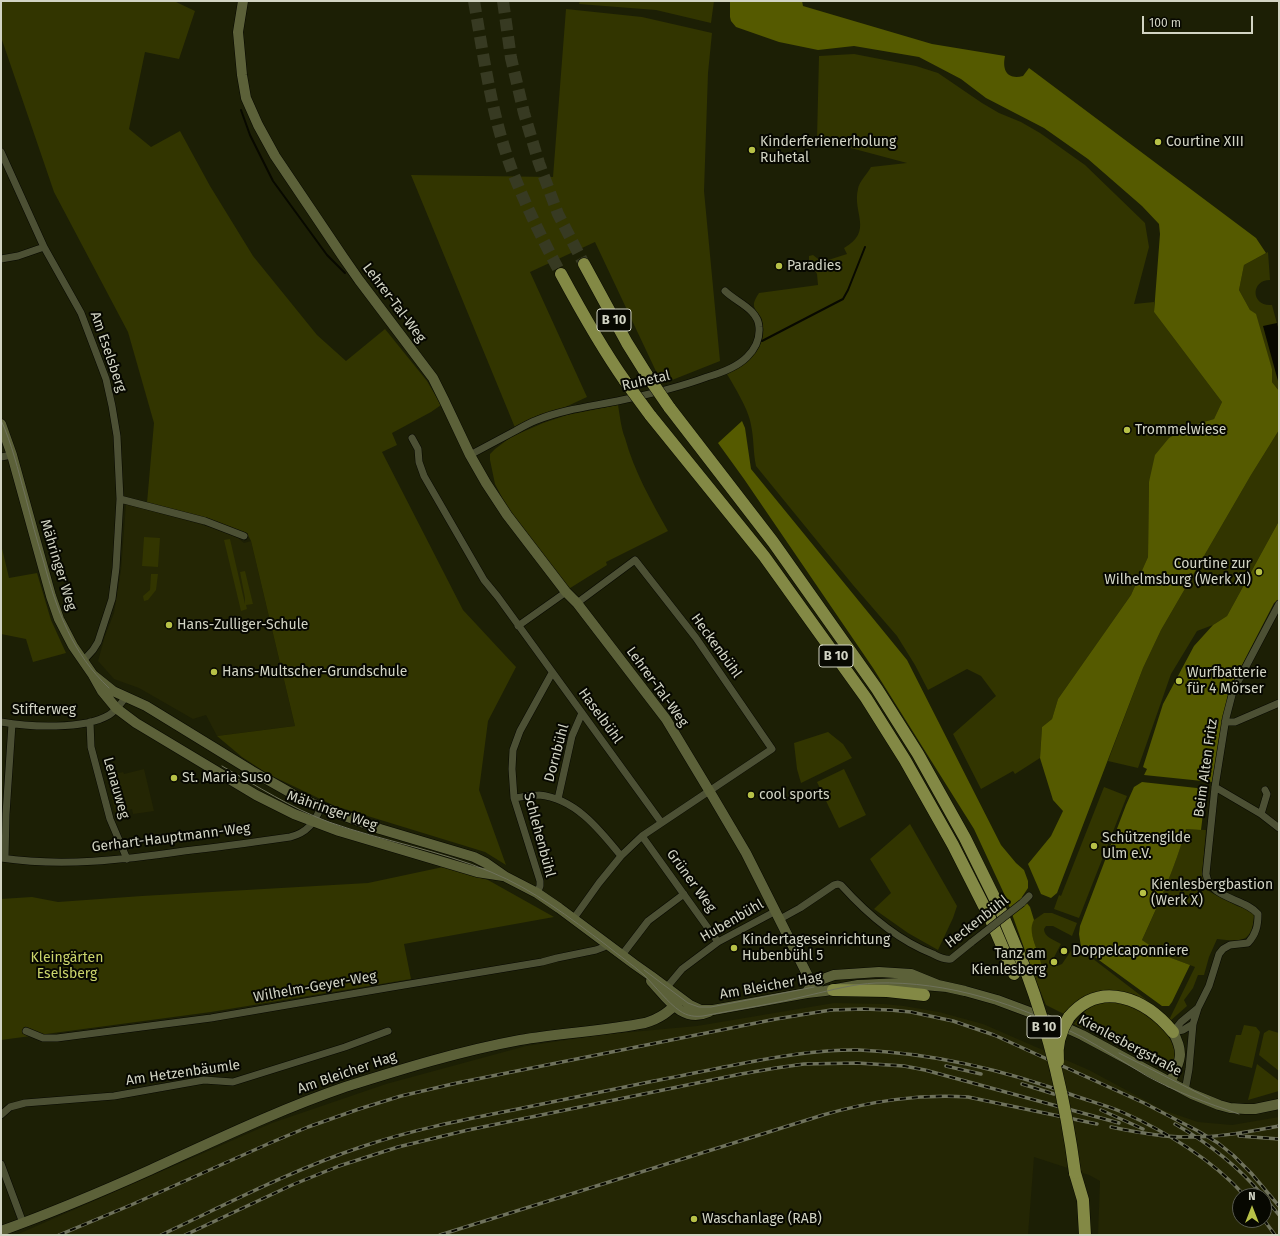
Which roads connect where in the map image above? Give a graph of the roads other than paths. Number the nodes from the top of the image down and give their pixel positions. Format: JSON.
{"nodes":[{"id":1,"x":243,"y":1,"type":"edge"},
{"id":2,"x":1,"y":152,"type":"edge"},
{"id":3,"x":44,"y":247,"type":"junction"},
{"id":4,"x":1,"y":259,"type":"edge"},
{"id":5,"x":584,"y":264,"type":"tunnel mouth"},
{"id":6,"x":561,"y":274,"type":"tunnel mouth"},
{"id":7,"x":725,"y":291,"type":"dead end"},
{"id":8,"x":1,"y":424,"type":"edge"},
{"id":9,"x":412,"y":438,"type":"dead end"},
{"id":10,"x":12,"y":455,"type":"junction"},
{"id":11,"x":470,"y":455,"type":"junction"},
{"id":12,"x":1,"y":457,"type":"edge"},
{"id":13,"x":120,"y":499,"type":"junction"},
{"id":14,"x":244,"y":536,"type":"dead end"},
{"id":15,"x":566,"y":592,"type":"junction"},
{"id":16,"x":577,"y":604,"type":"junction"},
{"id":17,"x":1278,"y":604,"type":"edge"},
{"id":18,"x":518,"y":626,"type":"junction"},
{"id":19,"x":83,"y":661,"type":"junction"},
{"id":20,"x":552,"y":673,"type":"junction"},
{"id":21,"x":94,"y":675,"type":"junction"},
{"id":22,"x":126,"y":697,"type":"junction"},
{"id":23,"x":1279,"y":702,"type":"edge"},
{"id":24,"x":116,"y":708,"type":"junction"},
{"id":25,"x":582,"y":713,"type":"junction"},
{"id":26,"x":1,"y":722,"type":"edge"},
{"id":27,"x":90,"y":722,"type":"junction"},
{"id":28,"x":1225,"y":722,"type":"junction"},
{"id":29,"x":12,"y":724,"type":"junction"},
{"id":30,"x":1215,"y":787,"type":"junction"},
{"id":31,"x":1265,"y":790,"type":"dead end"},
{"id":32,"x":710,"y":791,"type":"junction"},
{"id":33,"x":514,"y":798,"type":"junction"},
{"id":34,"x":558,"y":799,"type":"junction"},
{"id":35,"x":321,"y":807,"type":"junction"},
{"id":36,"x":1261,"y":814,"type":"junction"},
{"id":37,"x":314,"y":822,"type":"junction"},
{"id":38,"x":662,"y":822,"type":"junction"},
{"id":39,"x":1279,"y":828,"type":"edge"},
{"id":40,"x":642,"y":836,"type":"junction"},
{"id":41,"x":621,"y":856,"type":"junction"},
{"id":42,"x":3,"y":858,"type":"edge"},
{"id":43,"x":127,"y":859,"type":"junction"},
{"id":44,"x":506,"y":877,"type":"junction"},
{"id":45,"x":537,"y":893,"type":"junction"},
{"id":46,"x":684,"y":894,"type":"junction"},
{"id":47,"x":1029,"y":896,"type":"dead end"},
{"id":48,"x":778,"y":915,"type":"junction"},
{"id":49,"x":574,"y":918,"type":"junction"},
{"id":50,"x":718,"y":942,"type":"junction"},
{"id":51,"x":606,"y":943,"type":"junction"},
{"id":52,"x":622,"y":955,"type":"junction"},
{"id":53,"x":634,"y":964,"type":"junction"},
{"id":54,"x":1014,"y":974,"type":"dead end"},
{"id":55,"x":667,"y":987,"type":"junction"},
{"id":56,"x":947,"y":987,"type":"junction"},
{"id":57,"x":815,"y":989,"type":"junction"},
{"id":58,"x":833,"y":990,"type":"junction"},
{"id":59,"x":801,"y":994,"type":"joint"},
{"id":60,"x":924,"y":996,"type":"dead end"},
{"id":61,"x":678,"y":1002,"type":"junction"},
{"id":62,"x":1198,"y":1008,"type":"junction"},
{"id":63,"x":1193,"y":1024,"type":"junction"},
{"id":64,"x":26,"y":1030,"type":"dead end"},
{"id":65,"x":388,"y":1030,"type":"dead end"},
{"id":66,"x":1173,"y":1032,"type":"junction"},
{"id":67,"x":1170,"y":1083,"type":"junction"},
{"id":68,"x":1060,"y":1084,"type":"junction"},
{"id":69,"x":1185,"y":1091,"type":"junction"},
{"id":70,"x":1279,"y":1104,"type":"edge"},
{"id":71,"x":1,"y":1115,"type":"edge"},
{"id":72,"x":1,"y":1164,"type":"edge"},
{"id":73,"x":23,"y":1223,"type":"junction"},
{"id":74,"x":1,"y":1231,"type":"edge"},
{"id":75,"x":1085,"y":1235,"type":"edge"}],
"edges":[{"from":1,"to":11,"type":"street","name":"Lehrer-Tal-Weg"},
{"from":2,"to":3,"type":"street","name":"Am Eselsberg"},
{"from":3,"to":4,"type":"street"},
{"from":3,"to":13,"type":"street","name":"Am Eselsberg"},
{"from":5,"to":68,"type":"highway","number":"B 10","bridge":true},
{"from":6,"to":54,"type":"highway","number":"B 10","bridge":true},
{"from":7,"to":11,"type":"street","name":"Ruhetal"},
{"from":8,"to":10,"type":"street","name":"Mähringer Weg"},
{"from":9,"to":18,"type":"street","name":"Haselbühl"},
{"from":10,"to":12,"type":"street"},
{"from":10,"to":19,"type":"street","name":"Mähringer Weg"},
{"from":11,"to":15,"type":"street","name":"Lehrer-Tal-Weg"},
{"from":13,"to":14,"type":"street"},
{"from":13,"to":19,"type":"street","name":"Am Eselsberg"},
{"from":15,"to":16,"type":"street","name":"Lehrer-Tal-Weg"},
{"from":15,"to":18,"type":"street"},
{"from":16,"to":32,"type":"street","name":"Lehrer-Tal-Weg"},
{"from":16,"to":32,"type":"street","name":"Heckenbühl"},
{"from":17,"to":28,"type":"street","name":"Beim Alten Fritz"},
{"from":18,"to":20,"type":"street","name":"Haselbühl"},
{"from":19,"to":21,"type":"street","name":"Mähringer Weg"},
{"from":20,"to":25,"type":"street","name":"Haselbühl"},
{"from":20,"to":33,"type":"street","name":"Schlehenbühl"},
{"from":21,"to":22,"type":"street","name":"Mähringer Weg"},
{"from":21,"to":24,"type":"street","name":"Mähringer Weg"},
{"from":22,"to":24,"type":"street","name":"Stifterweg"},
{"from":22,"to":35,"type":"street","name":"Mähringer Weg"},
{"from":23,"to":28,"type":"street"},
{"from":24,"to":27,"type":"street","name":"Stifterweg"},
{"from":24,"to":37,"type":"street","name":"Mähringer Weg"},
{"from":25,"to":34,"type":"street","name":"Dornbühl"},
{"from":25,"to":38,"type":"street","name":"Haselbühl"},
{"from":26,"to":29,"type":"street","name":"Stifterweg"},
{"from":27,"to":29,"type":"street","name":"Stifterweg"},
{"from":27,"to":43,"type":"street","name":"Lenauweg"},
{"from":28,"to":30,"type":"street","name":"Beim Alten Fritz"},
{"from":29,"to":42,"type":"street"},
{"from":30,"to":36,"type":"street"},
{"from":30,"to":62,"type":"street","name":"Beim Alten Fritz"},
{"from":31,"to":36,"type":"street"},
{"from":32,"to":38,"type":"street"},
{"from":32,"to":48,"type":"street","name":"Lehrer-Tal-Weg"},
{"from":33,"to":34,"type":"street"},
{"from":33,"to":45,"type":"street","name":"Schlehenbühl"},
{"from":34,"to":41,"type":"street"},
{"from":35,"to":37,"type":"street"},
{"from":35,"to":44,"type":"street","name":"Mähringer Weg"},
{"from":36,"to":39,"type":"street"},
{"from":37,"to":43,"type":"street","name":"Gerhart-Hauptmann-Weg"},
{"from":37,"to":44,"type":"street","name":"Mähringer Weg"},
{"from":38,"to":40,"type":"street"},
{"from":40,"to":41,"type":"street"},
{"from":40,"to":46,"type":"street","name":"Grüner Weg"},
{"from":41,"to":49,"type":"street"},
{"from":42,"to":43,"type":"street","name":"Gerhart-Hauptmann-Weg"},
{"from":44,"to":45,"type":"street","name":"Mähringer Weg"},
{"from":45,"to":49,"type":"street","name":"Mähringer Weg"},
{"from":46,"to":50,"type":"street","name":"Grüner Weg"},
{"from":46,"to":52,"type":"street"},
{"from":47,"to":48,"type":"street","name":"Heckenbühl","bridge":true},
{"from":48,"to":50,"type":"street","name":"Hubenbühl"},
{"from":48,"to":57,"type":"street","name":"Lehrer-Tal-Weg"},
{"from":49,"to":51,"type":"street","name":"Mähringer Weg"},
{"from":50,"to":55,"type":"street","name":"Hubenbühl"},
{"from":51,"to":52,"type":"street","name":"Mähringer Weg"},
{"from":51,"to":64,"type":"street","name":"Wilhelm-Geyer-Weg"},
{"from":52,"to":53,"type":"street","name":"Mähringer Weg"},
{"from":53,"to":55,"type":"street","name":"Mähringer Weg"},
{"from":53,"to":61,"type":"street","name":"Mähringer Weg"},
{"from":55,"to":61,"type":"street","name":"Mähringer Weg"},
{"from":56,"to":57,"type":"street","name":"Kienlesbergstraße"},
{"from":56,"to":58,"type":"street","name":"Kienlesbergstraße"},
{"from":56,"to":67,"type":"street","name":"Kienlesbergstraße"},
{"from":57,"to":58,"type":"street","name":"Am Bleicher Hag"},
{"from":57,"to":59,"type":"street","name":"Kienlesbergstraße"},
{"from":58,"to":60,"type":"highway"},
{"from":59,"to":61,"type":"street","name":"Am Bleicher Hag"},
{"from":61,"to":73,"type":"street","name":"Am Bleicher Hag"},
{"from":62,"to":63,"type":"street","name":"Beim Alten Fritz"},
{"from":62,"to":66,"type":"street","name":"Beim Alten Fritz"},
{"from":63,"to":66,"type":"street"},
{"from":63,"to":69,"type":"street","name":"Beim Alten Fritz"},
{"from":65,"to":71,"type":"street","name":"Am Hetzenbäumle"},
{"from":66,"to":67,"type":"street"},
{"from":66,"to":68,"type":"highway","bridge":true},
{"from":67,"to":69,"type":"street","name":"Kienlesbergstraße"},
{"from":68,"to":75,"type":"highway","number":"B 10","bridge":true},
{"from":69,"to":70,"type":"street","name":"Kienlesbergstraße"},
{"from":72,"to":73,"type":"street"},
{"from":73,"to":74,"type":"street","name":"Am Bleicher Hag"}]}
